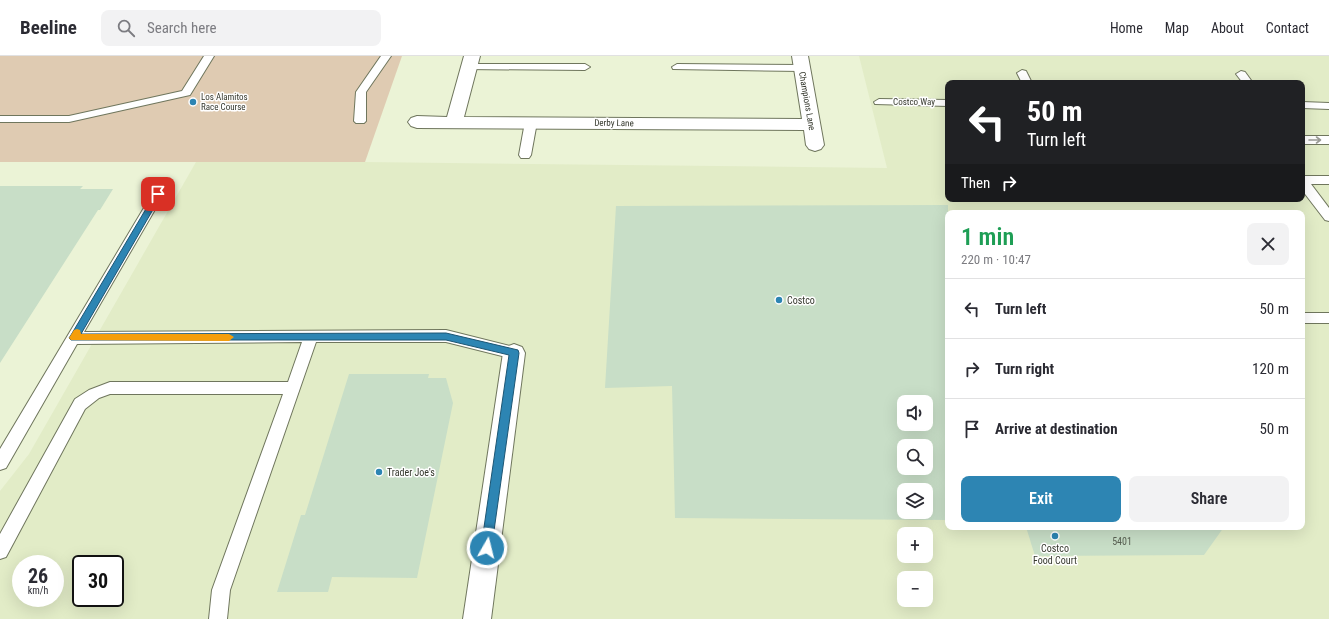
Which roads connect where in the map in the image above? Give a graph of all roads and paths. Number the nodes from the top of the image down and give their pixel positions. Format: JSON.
{"nodes":[{"id":1,"x":208,"y":56,"type":"edge"},
{"id":2,"x":386,"y":56,"type":"edge"},
{"id":3,"x":471,"y":61,"type":"edge"},
{"id":4,"x":801,"y":62,"type":"edge"},
{"id":5,"x":585,"y":67,"type":"dead end"},
{"id":6,"x":678,"y":67,"type":"dead end"},
{"id":7,"x":1022,"y":73,"type":"dead end"},
{"id":8,"x":1241,"y":74,"type":"dead end"},
{"id":9,"x":1026,"y":80,"type":"edge"},
{"id":10,"x":1246,"y":80,"type":"edge"},
{"id":11,"x":879,"y":102,"type":"dead end"},
{"id":12,"x":945,"y":102,"type":"edge"},
{"id":13,"x":1305,"y":105,"type":"edge"},
{"id":14,"x":1329,"y":106,"type":"edge"},
{"id":15,"x":0,"y":119,"type":"edge"},
{"id":16,"x":360,"y":121,"type":"dead end"},
{"id":17,"x":454,"y":121,"type":"junction"},
{"id":18,"x":417,"y":122,"type":"dead end"},
{"id":19,"x":530,"y":122,"type":"junction"},
{"id":20,"x":812,"y":125,"type":"junction"},
{"id":21,"x":1305,"y":140,"type":"edge"},
{"id":22,"x":1329,"y":140,"type":"edge"},
{"id":23,"x":815,"y":145,"type":"dead end"},
{"id":24,"x":525,"y":155,"type":"dead end"},
{"id":25,"x":1305,"y":180,"type":"edge"},
{"id":26,"x":1329,"y":180,"type":"edge"},
{"id":27,"x":1305,"y":184,"type":"edge"},
{"id":28,"x":158,"y":194,"type":"dead end"},
{"id":29,"x":1329,"y":217,"type":"edge"},
{"id":30,"x":1305,"y":318,"type":"edge"},
{"id":31,"x":1329,"y":318,"type":"edge"},
{"id":32,"x":311,"y":337,"type":"junction"},
{"id":33,"x":74,"y":338,"type":"junction"},
{"id":34,"x":514,"y":353,"type":"joint"},
{"id":35,"x":293,"y":388,"type":"junction"},
{"id":36,"x":0,"y":463,"type":"edge"},
{"id":37,"x":0,"y":551,"type":"edge"},
{"id":38,"x":218,"y":619,"type":"edge"},
{"id":39,"x":477,"y":619,"type":"edge"}],
"edges":[{"from":1,"to":15,"type":"lane"},
{"from":2,"to":16,"type":"lane"},
{"from":3,"to":5,"type":"lane"},
{"from":3,"to":17,"type":"street"},
{"from":4,"to":6,"type":"lane"},
{"from":4,"to":20,"type":"street","name":"Champions Lane"},
{"from":7,"to":9,"type":"lane"},
{"from":8,"to":10,"type":"lane"},
{"from":11,"to":12,"type":"lane","name":"Costco Way"},
{"from":13,"to":14,"type":"lane"},
{"from":17,"to":18,"type":"street","name":"Derby Lane"},
{"from":17,"to":19,"type":"street","name":"Derby Lane"},
{"from":19,"to":20,"type":"street","name":"Derby Lane"},
{"from":19,"to":24,"type":"lane"},
{"from":20,"to":23,"type":"street","name":"Champions Lane"},
{"from":21,"to":22,"type":"lane","one_way":true},
{"from":25,"to":26,"type":"lane"},
{"from":27,"to":29,"type":"lane"},
{"from":28,"to":33,"type":"lane"},
{"from":30,"to":31,"type":"lane"},
{"from":32,"to":33,"type":"lane"},
{"from":32,"to":34,"type":"lane"},
{"from":32,"to":35,"type":"lane"},
{"from":33,"to":36,"type":"lane"},
{"from":34,"to":39,"type":"street"},
{"from":35,"to":37,"type":"lane"},
{"from":35,"to":38,"type":"lane"}]}
